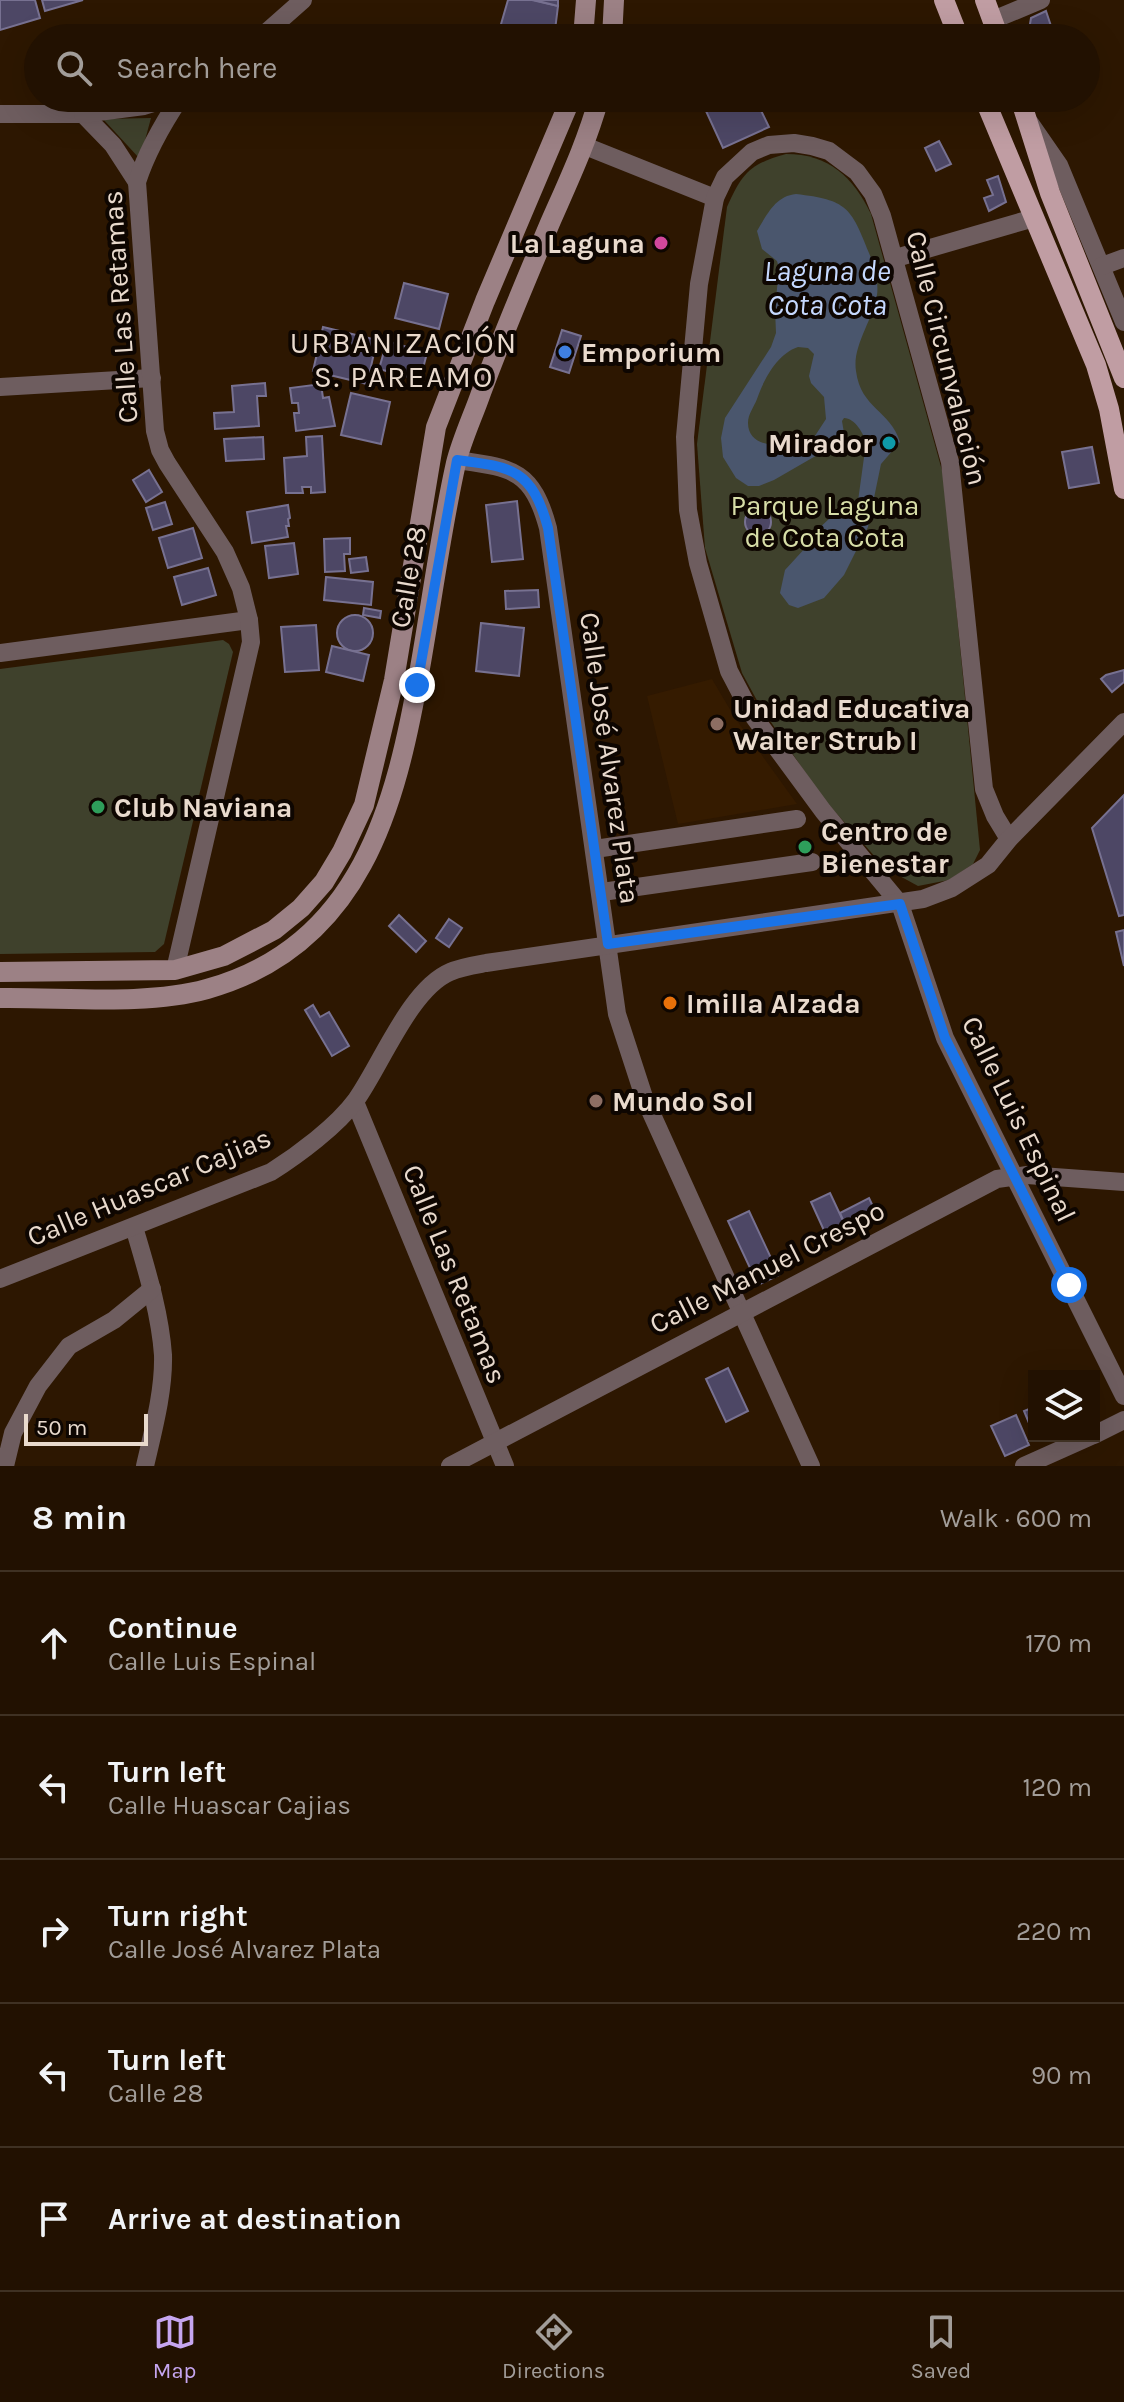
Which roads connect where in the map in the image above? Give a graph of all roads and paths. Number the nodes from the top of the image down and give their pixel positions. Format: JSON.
{"nodes":[{"id":1,"x":303,"y":0,"type":"edge"},
{"id":2,"x":586,"y":0,"type":"edge"},
{"id":3,"x":614,"y":0,"type":"edge"},
{"id":4,"x":944,"y":0,"type":"edge"},
{"id":5,"x":985,"y":0,"type":"edge"},
{"id":6,"x":1041,"y":0,"type":"edge"},
{"id":7,"x":276,"y":24,"type":"edge"},
{"id":8,"x":584,"y":24,"type":"edge"},
{"id":9,"x":613,"y":24,"type":"edge"},
{"id":10,"x":953,"y":24,"type":"edge"},
{"id":11,"x":994,"y":24,"type":"edge"},
{"id":12,"x":1004,"y":24,"type":"edge"},
{"id":13,"x":98,"y":112,"type":"edge"},
{"id":14,"x":171,"y":112,"type":"edge"},
{"id":15,"x":565,"y":112,"type":"edge"},
{"id":16,"x":595,"y":112,"type":"edge"},
{"id":17,"x":990,"y":112,"type":"edge"},
{"id":18,"x":1024,"y":112,"type":"edge"},
{"id":19,"x":0,"y":114,"type":"edge"},
{"id":20,"x":83,"y":114,"type":"junction"},
{"id":21,"x":1027,"y":120,"type":"junction"},
{"id":22,"x":585,"y":146,"type":"junction"},
{"id":23,"x":137,"y":182,"type":"junction"},
{"id":24,"x":715,"y":198,"type":"junction"},
{"id":25,"x":1034,"y":218,"type":"junction"},
{"id":26,"x":896,"y":258,"type":"junction"},
{"id":27,"x":1124,"y":258,"type":"edge"},
{"id":28,"x":1102,"y":266,"type":"junction"},
{"id":29,"x":1124,"y":322,"type":"edge"},
{"id":30,"x":152,"y":378,"type":"junction"},
{"id":31,"x":1124,"y":378,"type":"edge"},
{"id":32,"x":0,"y":387,"type":"edge"},
{"id":33,"x":430,"y":455,"type":"junction"},
{"id":34,"x":457,"y":460,"type":"junction"},
{"id":35,"x":1124,"y":489,"type":"edge"},
{"id":36,"x":249,"y":620,"type":"junction"},
{"id":37,"x":0,"y":653,"type":"edge"},
{"id":38,"x":394,"y":680,"type":"junction"},
{"id":39,"x":417,"y":685,"type":"junction"},
{"id":40,"x":1124,"y":722,"type":"edge"},
{"id":41,"x":797,"y":819,"type":"dead end"},
{"id":42,"x":1009,"y":839,"type":"junction"},
{"id":43,"x":595,"y":849,"type":"junction"},
{"id":44,"x":342,"y":852,"type":"junction"},
{"id":45,"x":812,"y":862,"type":"dead end"},
{"id":46,"x":364,"y":863,"type":"junction"},
{"id":47,"x":602,"y":892,"type":"junction"},
{"id":48,"x":900,"y":904,"type":"junction"},
{"id":49,"x":608,"y":944,"type":"junction"},
{"id":50,"x":175,"y":970,"type":"junction"},
{"id":51,"x":58,"y":971,"type":"junction"},
{"id":52,"x":0,"y":972,"type":"edge"},
{"id":53,"x":179,"y":995,"type":"junction"},
{"id":54,"x":58,"y":997,"type":"junction"},
{"id":55,"x":0,"y":998,"type":"edge"},
{"id":56,"x":355,"y":1102,"type":"junction"},
{"id":57,"x":1015,"y":1176,"type":"junction"},
{"id":58,"x":1124,"y":1182,"type":"edge"},
{"id":59,"x":134,"y":1227,"type":"junction"},
{"id":60,"x":0,"y":1279,"type":"edge"},
{"id":61,"x":152,"y":1289,"type":"junction"},
{"id":62,"x":741,"y":1313,"type":"junction"},
{"id":63,"x":1124,"y":1396,"type":"edge"},
{"id":64,"x":1124,"y":1420,"type":"edge"},
{"id":65,"x":1100,"y":1432,"type":"edge"},
{"id":66,"x":1077,"y":1442,"type":"edge"},
{"id":67,"x":495,"y":1445,"type":"junction"},
{"id":68,"x":5,"y":1466,"type":"edge"},
{"id":69,"x":145,"y":1466,"type":"edge"},
{"id":70,"x":450,"y":1466,"type":"edge"},
{"id":71,"x":505,"y":1466,"type":"edge"},
{"id":72,"x":811,"y":1466,"type":"edge"},
{"id":73,"x":1024,"y":1466,"type":"edge"}],
"edges":[{"from":1,"to":7,"type":"street"},
{"from":2,"to":8,"type":"main road"},
{"from":3,"to":9,"type":"main road"},
{"from":4,"to":10,"type":"main road"},
{"from":5,"to":11,"type":"main road"},
{"from":6,"to":12,"type":"street"},
{"from":13,"to":20,"type":"street"},
{"from":14,"to":23,"type":"street","name":"Calle Las Retamas"},
{"from":15,"to":33,"type":"main road","name":"Calle 28"},
{"from":16,"to":22,"type":"main road","name":"Calle 28"},
{"from":17,"to":25,"type":"main road"},
{"from":18,"to":21,"type":"main road"},
{"from":19,"to":20,"type":"street"},
{"from":20,"to":23,"type":"street"},
{"from":21,"to":28,"type":"street"},
{"from":21,"to":31,"type":"main road"},
{"from":22,"to":24,"type":"street"},
{"from":22,"to":34,"type":"main road","name":"Calle 28"},
{"from":23,"to":30,"type":"street","name":"Calle Las Retamas"},
{"from":24,"to":26,"type":"street","name":"Calle Circunvalación"},
{"from":24,"to":48,"type":"street","name":"Calle Circunvalación"},
{"from":25,"to":26,"type":"street"},
{"from":25,"to":35,"type":"main road"},
{"from":26,"to":42,"type":"street","name":"Calle Circunvalación"},
{"from":27,"to":28,"type":"street"},
{"from":28,"to":29,"type":"street"},
{"from":30,"to":32,"type":"street"},
{"from":30,"to":36,"type":"street","name":"Calle Las Retamas"},
{"from":33,"to":34,"type":"main road"},
{"from":33,"to":38,"type":"main road","name":"Calle 28"},
{"from":34,"to":39,"type":"main road","name":"Calle 28"},
{"from":34,"to":43,"type":"street","name":"Calle José Alvarez Plata"},
{"from":36,"to":37,"type":"street"},
{"from":36,"to":50,"type":"street","name":"Calle Las Retamas"},
{"from":38,"to":39,"type":"main road"},
{"from":38,"to":44,"type":"main road","name":"Calle 28"},
{"from":39,"to":46,"type":"main road","name":"Calle 28"},
{"from":40,"to":42,"type":"street"},
{"from":41,"to":43,"type":"street"},
{"from":42,"to":48,"type":"street"},
{"from":43,"to":47,"type":"street","name":"Calle José Alvarez Plata"},
{"from":44,"to":46,"type":"main road"},
{"from":44,"to":50,"type":"main road","name":"Calle 28"},
{"from":45,"to":47,"type":"street"},
{"from":46,"to":53,"type":"main road","name":"Calle 28"},
{"from":47,"to":49,"type":"street","name":"Calle José Alvarez Plata"},
{"from":48,"to":49,"type":"street","name":"Calle Huascar Cajias"},
{"from":48,"to":57,"type":"street","name":"Calle Luis Espinal"},
{"from":49,"to":56,"type":"street","name":"Calle Huascar Cajias"},
{"from":49,"to":62,"type":"street","name":"Calle José Alvarez Plata"},
{"from":50,"to":51,"type":"main road","name":"Calle 28"},
{"from":50,"to":53,"type":"main road"},
{"from":51,"to":52,"type":"main road","name":"Calle 28"},
{"from":51,"to":54,"type":"main road"},
{"from":53,"to":54,"type":"main road","name":"Calle 28"},
{"from":54,"to":55,"type":"main road","name":"Calle 28"},
{"from":56,"to":59,"type":"street","name":"Calle Huascar Cajias"},
{"from":56,"to":67,"type":"street","name":"Calle Las Retamas"},
{"from":57,"to":58,"type":"street","name":"Calle Manuel Crespo"},
{"from":57,"to":62,"type":"street","name":"Calle Manuel Crespo"},
{"from":57,"to":63,"type":"street","name":"Calle Luis Espinal"},
{"from":59,"to":60,"type":"street","name":"Calle Huascar Cajias"},
{"from":59,"to":61,"type":"street"},
{"from":61,"to":68,"type":"street"},
{"from":61,"to":69,"type":"street"},
{"from":62,"to":67,"type":"street","name":"Calle Manuel Crespo"},
{"from":62,"to":72,"type":"street","name":"Calle José Alvarez Plata"},
{"from":64,"to":65,"type":"street"},
{"from":66,"to":73,"type":"street"},
{"from":67,"to":70,"type":"street","name":"Calle Manuel Crespo"},
{"from":67,"to":71,"type":"street","name":"Calle Las Retamas"}]}
